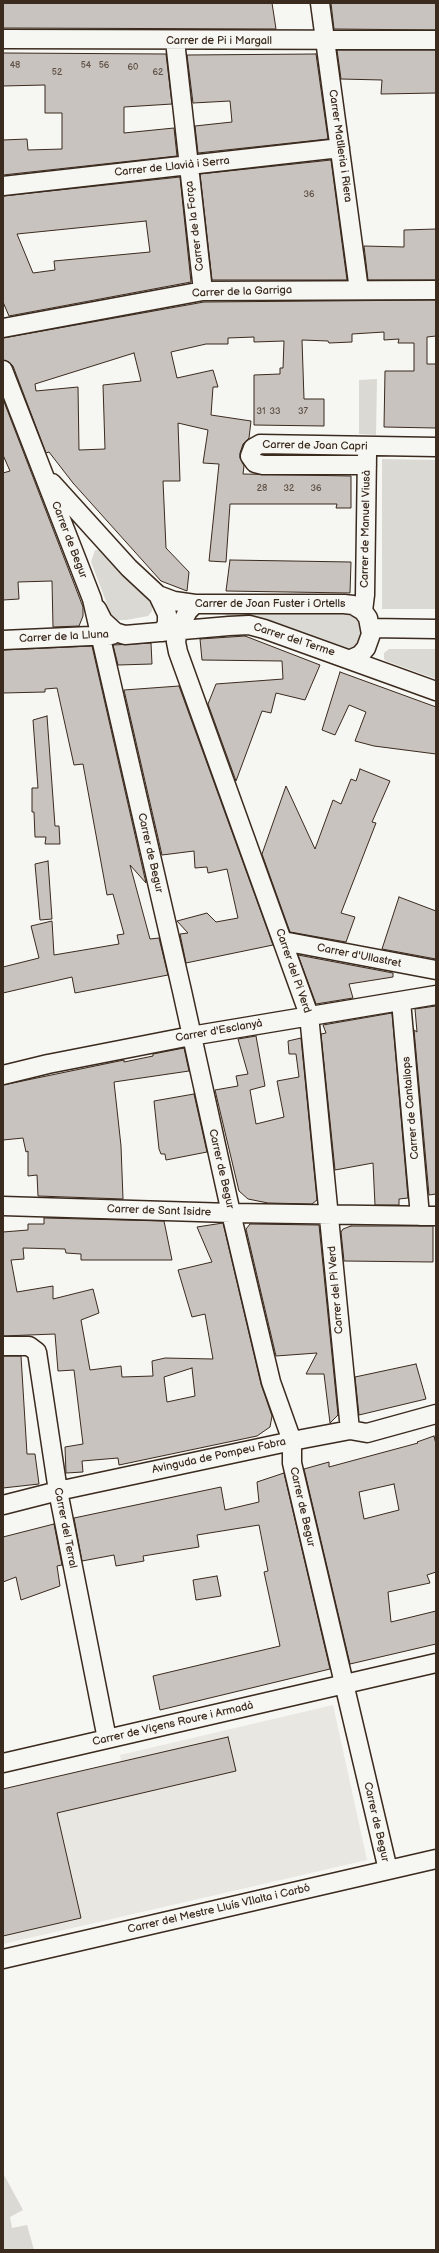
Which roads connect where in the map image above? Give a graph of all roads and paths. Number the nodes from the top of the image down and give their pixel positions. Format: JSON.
{"nodes":[{"id":1,"x":320,"y":3,"type":"edge"},
{"id":2,"x":3,"y":39,"type":"edge"},
{"id":3,"x":326,"y":40,"type":"junction"},
{"id":4,"x":436,"y":40,"type":"edge"},
{"id":5,"x":175,"y":41,"type":"junction"},
{"id":6,"x":340,"y":148,"type":"junction"},
{"id":7,"x":189,"y":166,"type":"junction"},
{"id":8,"x":3,"y":186,"type":"edge"},
{"id":9,"x":359,"y":290,"type":"junction"},
{"id":10,"x":436,"y":290,"type":"edge"},
{"id":11,"x":203,"y":292,"type":"junction"},
{"id":12,"x":3,"y":328,"type":"edge"},
{"id":13,"x":3,"y":370,"type":"edge"},
{"id":14,"x":367,"y":447,"type":"junction"},
{"id":15,"x":436,"y":447,"type":"edge"},
{"id":16,"x":367,"y":465,"type":"junction"},
{"id":17,"x":42,"y":472,"type":"junction"},
{"id":18,"x":104,"y":540,"type":"junction"},
{"id":19,"x":78,"y":559,"type":"junction"},
{"id":20,"x":158,"y":595,"type":"junction"},
{"id":21,"x":92,"y":599,"type":"junction"},
{"id":22,"x":195,"y":604,"type":"junction"},
{"id":23,"x":363,"y":611,"type":"junction"},
{"id":24,"x":371,"y":628,"type":"junction"},
{"id":25,"x":436,"y":629,"type":"edge"},
{"id":26,"x":170,"y":631,"type":"junction"},
{"id":27,"x":100,"y":635,"type":"junction"},
{"id":28,"x":125,"y":636,"type":"junction"},
{"id":29,"x":3,"y":640,"type":"edge"},
{"id":30,"x":351,"y":659,"type":"junction"},
{"id":31,"x":436,"y":691,"type":"edge"},
{"id":32,"x":283,"y":941,"type":"junction"},
{"id":33,"x":436,"y":970,"type":"edge"},
{"id":34,"x":436,"y":995,"type":"edge"},
{"id":35,"x":401,"y":1001,"type":"junction"},
{"id":36,"x":309,"y":1015,"type":"junction"},
{"id":37,"x":190,"y":1036,"type":"junction"},
{"id":38,"x":3,"y":1075,"type":"edge"},
{"id":39,"x":3,"y":1206,"type":"edge"},
{"id":40,"x":230,"y":1213,"type":"junction"},
{"id":41,"x":329,"y":1215,"type":"junction"},
{"id":42,"x":428,"y":1216,"type":"edge"},
{"id":43,"x":3,"y":1346,"type":"edge"},
{"id":44,"x":436,"y":1414,"type":"edge"},
{"id":45,"x":350,"y":1430,"type":"junction"},
{"id":46,"x":292,"y":1441,"type":"junction"},
{"id":47,"x":58,"y":1491,"type":"junction"},
{"id":48,"x":3,"y":1505,"type":"edge"},
{"id":49,"x":436,"y":1663,"type":"edge"},
{"id":50,"x":344,"y":1684,"type":"junction"},
{"id":51,"x":107,"y":1739,"type":"junction"},
{"id":52,"x":3,"y":1763,"type":"edge"},
{"id":53,"x":436,"y":1859,"type":"edge"},
{"id":54,"x":388,"y":1870,"type":"junction"},
{"id":55,"x":3,"y":1959,"type":"edge"}],
"edges":[{"from":1,"to":3,"type":"street","name":"Carrer Matlleria i Riera"},
{"from":2,"to":5,"type":"street","name":"Carrer de Pi i Margall"},
{"from":3,"to":4,"type":"street","name":"Carrer de Pi i Margall"},
{"from":3,"to":5,"type":"street","name":"Carrer de Pi i Margall"},
{"from":3,"to":6,"type":"street","name":"Carrer Matlleria i Riera"},
{"from":5,"to":7,"type":"street","name":"Carrer de la Força"},
{"from":6,"to":7,"type":"street","name":"Carrer de Llavià i Serra"},
{"from":6,"to":9,"type":"street","name":"Carrer Matlleria i Riera"},
{"from":7,"to":8,"type":"street","name":"Carrer de Llavià i Serra"},
{"from":7,"to":11,"type":"street","name":"Carrer de la Força"},
{"from":9,"to":10,"type":"street","name":"Carrer de la Garriga"},
{"from":9,"to":11,"type":"street","name":"Carrer de la Garriga"},
{"from":11,"to":12,"type":"street","name":"Carrer de la Garriga"},
{"from":13,"to":17,"type":"street","name":"Carrer de Begur"},
{"from":14,"to":15,"type":"street","name":"Carrer de Joan Capri"},
{"from":14,"to":16,"type":"street","name":"Carrer de Manuel Viusà"},
{"from":14,"to":16,"type":"street","name":"Carrer de Joan Capri"},
{"from":16,"to":23,"type":"street","name":"Carrer de Manuel Viusà"},
{"from":17,"to":18,"type":"street","name":"Carrer de Begur"},
{"from":17,"to":19,"type":"street","name":"Carrer de Begur"},
{"from":18,"to":19,"type":"street"},
{"from":18,"to":20,"type":"street","name":"Carrer de Begur"},
{"from":19,"to":21,"type":"street","name":"Carrer de Begur"},
{"from":20,"to":22,"type":"street","name":"Carrer de Joan Fuster i Ortells"},
{"from":20,"to":26,"type":"street","name":"Carrer de Begur"},
{"from":21,"to":27,"type":"street","name":"Carrer de Begur"},
{"from":21,"to":28,"type":"street"},
{"from":22,"to":23,"type":"street","name":"Carrer de Joan Fuster i Ortells"},
{"from":22,"to":26,"type":"street","name":"Carrer del Pi Verd"},
{"from":23,"to":24,"type":"street"},
{"from":24,"to":25,"type":"street"},
{"from":24,"to":30,"type":"street"},
{"from":26,"to":28,"type":"street","name":"Carrer del Terme"},
{"from":26,"to":30,"type":"street","name":"Carrer del Terme"},
{"from":26,"to":32,"type":"street","name":"Carrer del Pi Verd"},
{"from":27,"to":28,"type":"street","name":"Carrer de la Lluna"},
{"from":27,"to":29,"type":"street","name":"Carrer de la Lluna"},
{"from":27,"to":37,"type":"street","name":"Carrer de Begur"},
{"from":30,"to":31,"type":"street","name":"Carrer del Terme"},
{"from":32,"to":33,"type":"street","name":"Carrer d'Ullastret"},
{"from":32,"to":36,"type":"street","name":"Carrer del Pi Verd"},
{"from":34,"to":35,"type":"street","name":"Carrer d'Esclanyà"},
{"from":35,"to":36,"type":"street","name":"Carrer d'Esclanyà"},
{"from":35,"to":42,"type":"street","name":"Carrer de Cantallops"},
{"from":36,"to":37,"type":"street","name":"Carrer d'Esclanyà"},
{"from":36,"to":41,"type":"street","name":"Carrer del Pi Verd"},
{"from":37,"to":38,"type":"street","name":"Carrer d'Esclanyà"},
{"from":37,"to":40,"type":"street","name":"Carrer de Begur"},
{"from":39,"to":40,"type":"street","name":"Carrer de Sant Isidre"},
{"from":40,"to":41,"type":"street","name":"Carrer de Sant Isidre"},
{"from":40,"to":46,"type":"street","name":"Carrer de Begur"},
{"from":41,"to":42,"type":"street","name":"Carrer de Sant Isidre"},
{"from":41,"to":45,"type":"street","name":"Carrer del Pi Verd"},
{"from":43,"to":47,"type":"street","name":"Carrer del Terral"},
{"from":44,"to":45,"type":"street","name":"Avinguda de Pompeu Fabra"},
{"from":45,"to":46,"type":"street","name":"Avinguda de Pompeu Fabra"},
{"from":46,"to":47,"type":"street","name":"Avinguda de Pompeu Fabra"},
{"from":46,"to":50,"type":"street","name":"Carrer de Begur"},
{"from":47,"to":48,"type":"street","name":"Avinguda de Pompeu Fabra"},
{"from":47,"to":51,"type":"street","name":"Carrer del Terral"},
{"from":49,"to":50,"type":"street","name":"Carrer de Viçens Roure i Armadà"},
{"from":50,"to":51,"type":"street","name":"Carrer de Viçens Roure i Armadà"},
{"from":50,"to":54,"type":"street","name":"Carrer de Begur"},
{"from":51,"to":52,"type":"street","name":"Carrer de Viçens Roure i Armadà"},
{"from":53,"to":54,"type":"street","name":"Carrer del Mestre Lluís VIlalta i Carbó"},
{"from":54,"to":55,"type":"street","name":"Carrer del Mestre Lluís VIlalta i Carbó"}]}
